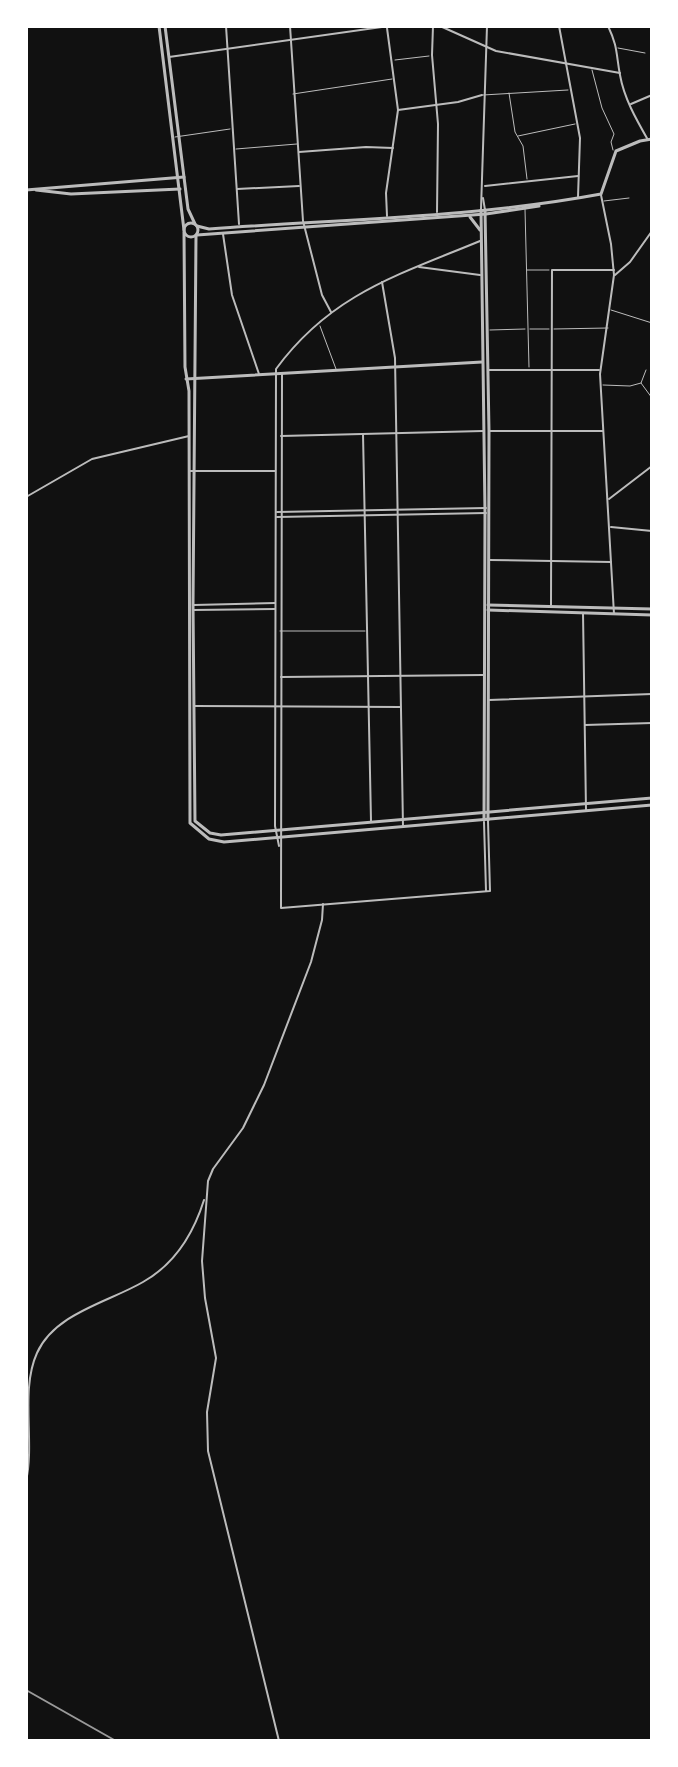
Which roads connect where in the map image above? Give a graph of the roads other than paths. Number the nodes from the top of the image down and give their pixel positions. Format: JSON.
{"nodes":[{"id":1,"x":162,"y":26,"type":"edge"},
{"id":2,"x":226,"y":26,"type":"edge"},
{"id":3,"x":290,"y":26,"type":"edge"},
{"id":4,"x":388,"y":26,"type":"edge"},
{"id":5,"x":433,"y":26,"type":"edge"},
{"id":6,"x":440,"y":26,"type":"edge"},
{"id":7,"x":487,"y":26,"type":"edge"},
{"id":8,"x":559,"y":26,"type":"edge"},
{"id":9,"x":608,"y":26,"type":"edge"},
{"id":10,"x":290,"y":39,"type":"junction"},
{"id":11,"x":485,"y":47,"type":"junction"},
{"id":12,"x":227,"y":48,"type":"junction"},
{"id":13,"x":618,"y":48,"type":"junction"},
{"id":14,"x":645,"y":53,"type":"dead end"},
{"id":15,"x":432,"y":55,"type":"junction"},
{"id":16,"x":166,"y":57,"type":"junction"},
{"id":17,"x":392,"y":61,"type":"junction"},
{"id":18,"x":567,"y":65,"type":"junction"},
{"id":19,"x":592,"y":70,"type":"junction"},
{"id":20,"x":620,"y":73,"type":"junction"},
{"id":21,"x":394,"y":79,"type":"junction"},
{"id":22,"x":571,"y":90,"type":"junction"},
{"id":23,"x":509,"y":93,"type":"junction"},
{"id":24,"x":293,"y":94,"type":"junction"},
{"id":25,"x":483,"y":95,"type":"junction"},
{"id":26,"x":652,"y":95,"type":"edge"},
{"id":27,"x":630,"y":105,"type":"junction"},
{"id":28,"x":436,"y":106,"type":"junction"},
{"id":29,"x":398,"y":110,"type":"junction"},
{"id":30,"x":578,"y":124,"type":"junction"},
{"id":31,"x":232,"y":129,"type":"junction"},
{"id":32,"x":179,"y":136,"type":"junction"},
{"id":33,"x":517,"y":136,"type":"junction"},
{"id":34,"x":173,"y":137,"type":"junction"},
{"id":35,"x":650,"y":140,"type":"edge"},
{"id":36,"x":297,"y":144,"type":"junction"},
{"id":37,"x":394,"y":148,"type":"junction"},
{"id":38,"x":234,"y":150,"type":"junction"},
{"id":39,"x":297,"y":152,"type":"junction"},
{"id":40,"x":615,"y":153,"type":"junction"},
{"id":41,"x":579,"y":176,"type":"junction"},
{"id":42,"x":184,"y":177,"type":"junction"},
{"id":43,"x":178,"y":178,"type":"junction"},
{"id":44,"x":527,"y":181,"type":"junction"},
{"id":45,"x":300,"y":186,"type":"junction"},
{"id":46,"x":482,"y":186,"type":"junction"},
{"id":47,"x":180,"y":189,"type":"junction"},
{"id":48,"x":186,"y":189,"type":"junction"},
{"id":49,"x":236,"y":189,"type":"junction"},
{"id":50,"x":26,"y":190,"type":"edge"},
{"id":51,"x":32,"y":190,"type":"junction"},
{"id":52,"x":601,"y":194,"type":"junction"},
{"id":53,"x":578,"y":198,"type":"junction"},
{"id":54,"x":629,"y":198,"type":"dead end"},
{"id":55,"x":602,"y":201,"type":"junction"},
{"id":56,"x":525,"y":208,"type":"junction"},
{"id":57,"x":483,"y":212,"type":"junction"},
{"id":58,"x":437,"y":213,"type":"junction"},
{"id":59,"x":467,"y":215,"type":"junction"},
{"id":60,"x":388,"y":219,"type":"junction"},
{"id":61,"x":304,"y":224,"type":"junction"},
{"id":62,"x":196,"y":225,"type":"junction"},
{"id":63,"x":239,"y":226,"type":"junction"},
{"id":64,"x":184,"y":231,"type":"junction"},
{"id":65,"x":652,"y":231,"type":"edge"},
{"id":66,"x":481,"y":232,"type":"junction"},
{"id":67,"x":222,"y":233,"type":"junction"},
{"id":68,"x":196,"y":235,"type":"junction"},
{"id":69,"x":481,"y":240,"type":"junction"},
{"id":70,"x":416,"y":266,"type":"junction"},
{"id":71,"x":527,"y":270,"type":"junction"},
{"id":72,"x":552,"y":270,"type":"junction"},
{"id":73,"x":614,"y":270,"type":"junction"},
{"id":74,"x":481,"y":275,"type":"junction"},
{"id":75,"x":614,"y":275,"type":"junction"},
{"id":76,"x":382,"y":281,"type":"junction"},
{"id":77,"x":611,"y":310,"type":"junction"},
{"id":78,"x":331,"y":312,"type":"junction"},
{"id":79,"x":318,"y":323,"type":"junction"},
{"id":80,"x":652,"y":323,"type":"edge"},
{"id":81,"x":608,"y":328,"type":"junction"},
{"id":82,"x":528,"y":329,"type":"junction"},
{"id":83,"x":552,"y":329,"type":"junction"},
{"id":84,"x":487,"y":330,"type":"junction"},
{"id":85,"x":485,"y":362,"type":"junction"},
{"id":86,"x":395,"y":367,"type":"junction"},
{"id":87,"x":488,"y":370,"type":"junction"},
{"id":88,"x":529,"y":370,"type":"junction"},
{"id":89,"x":552,"y":370,"type":"junction"},
{"id":90,"x":600,"y":370,"type":"junction"},
{"id":91,"x":646,"y":370,"type":"dead end"},
{"id":92,"x":336,"y":371,"type":"junction"},
{"id":93,"x":276,"y":374,"type":"junction"},
{"id":94,"x":282,"y":374,"type":"junction"},
{"id":95,"x":259,"y":375,"type":"junction"},
{"id":96,"x":186,"y":379,"type":"junction"},
{"id":97,"x":195,"y":379,"type":"junction"},
{"id":98,"x":641,"y":383,"type":"junction"},
{"id":99,"x":601,"y":385,"type":"junction"},
{"id":100,"x":652,"y":398,"type":"edge"},
{"id":101,"x":486,"y":431,"type":"junction"},
{"id":102,"x":553,"y":431,"type":"junction"},
{"id":103,"x":604,"y":431,"type":"junction"},
{"id":104,"x":396,"y":433,"type":"junction"},
{"id":105,"x":363,"y":434,"type":"junction"},
{"id":106,"x":192,"y":436,"type":"junction"},
{"id":107,"x":281,"y":436,"type":"junction"},
{"id":108,"x":652,"y":466,"type":"edge"},
{"id":109,"x":191,"y":471,"type":"junction"},
{"id":110,"x":276,"y":471,"type":"junction"},
{"id":111,"x":26,"y":497,"type":"edge"},
{"id":112,"x":608,"y":500,"type":"junction"},
{"id":113,"x":365,"y":510,"type":"junction"},
{"id":114,"x":397,"y":510,"type":"junction"},
{"id":115,"x":487,"y":510,"type":"junction"},
{"id":116,"x":275,"y":512,"type":"junction"},
{"id":117,"x":281,"y":512,"type":"junction"},
{"id":118,"x":365,"y":515,"type":"junction"},
{"id":119,"x":397,"y":515,"type":"junction"},
{"id":120,"x":275,"y":517,"type":"junction"},
{"id":121,"x":281,"y":517,"type":"junction"},
{"id":122,"x":610,"y":527,"type":"junction"},
{"id":123,"x":652,"y":531,"type":"edge"},
{"id":124,"x":489,"y":560,"type":"junction"},
{"id":125,"x":552,"y":562,"type":"junction"},
{"id":126,"x":612,"y":563,"type":"junction"},
{"id":127,"x":275,"y":603,"type":"junction"},
{"id":128,"x":280,"y":603,"type":"junction"},
{"id":129,"x":551,"y":606,"type":"junction"},
{"id":130,"x":191,"y":607,"type":"junction"},
{"id":131,"x":486,"y":607,"type":"junction"},
{"id":132,"x":614,"y":608,"type":"junction"},
{"id":133,"x":275,"y":609,"type":"junction"},
{"id":134,"x":280,"y":609,"type":"junction"},
{"id":135,"x":652,"y":609,"type":"edge"},
{"id":136,"x":583,"y":613,"type":"junction"},
{"id":137,"x":614,"y":614,"type":"junction"},
{"id":138,"x":652,"y":615,"type":"edge"},
{"id":139,"x":280,"y":631,"type":"junction"},
{"id":140,"x":367,"y":631,"type":"junction"},
{"id":141,"x":486,"y":675,"type":"junction"},
{"id":142,"x":368,"y":676,"type":"junction"},
{"id":143,"x":401,"y":676,"type":"junction"},
{"id":144,"x":280,"y":677,"type":"junction"},
{"id":145,"x":652,"y":694,"type":"edge"},
{"id":146,"x":583,"y":697,"type":"junction"},
{"id":147,"x":488,"y":700,"type":"junction"},
{"id":148,"x":191,"y":706,"type":"junction"},
{"id":149,"x":275,"y":706,"type":"junction"},
{"id":150,"x":280,"y":706,"type":"junction"},
{"id":151,"x":369,"y":706,"type":"junction"},
{"id":152,"x":401,"y":707,"type":"junction"},
{"id":153,"x":652,"y":723,"type":"edge"},
{"id":154,"x":584,"y":725,"type":"junction"},
{"id":155,"x":652,"y":798,"type":"edge"},
{"id":156,"x":585,"y":803,"type":"junction"},
{"id":157,"x":652,"y":805,"type":"edge"},
{"id":158,"x":586,"y":811,"type":"junction"},
{"id":159,"x":486,"y":812,"type":"junction"},
{"id":160,"x":403,"y":819,"type":"junction"},
{"id":161,"x":486,"y":820,"type":"junction"},
{"id":162,"x":371,"y":821,"type":"junction"},
{"id":163,"x":403,"y":827,"type":"junction"},
{"id":164,"x":278,"y":830,"type":"junction"},
{"id":165,"x":213,"y":837,"type":"junction"},
{"id":166,"x":279,"y":837,"type":"junction"},
{"id":167,"x":323,"y":904,"type":"junction"},
{"id":168,"x":206,"y":1196,"type":"junction"},
{"id":169,"x":26,"y":1481,"type":"edge"},
{"id":170,"x":279,"y":1741,"type":"edge"}],
"edges":[{"from":1,"to":16,"type":"street"},
{"from":2,"to":12,"type":"street"},
{"from":3,"to":10,"type":"street"},
{"from":4,"to":10,"type":"street"},
{"from":4,"to":17,"type":"street"},
{"from":5,"to":15,"type":"street"},
{"from":6,"to":11,"type":"street"},
{"from":7,"to":11,"type":"street"},
{"from":8,"to":18,"type":"street"},
{"from":9,"to":13,"type":"street"},
{"from":10,"to":12,"type":"street"},
{"from":10,"to":24,"type":"street"},
{"from":11,"to":18,"type":"street"},
{"from":11,"to":25,"type":"street"},
{"from":12,"to":16,"type":"street"},
{"from":12,"to":31,"type":"street"},
{"from":13,"to":14,"type":"lane"},
{"from":13,"to":20,"type":"street"},
{"from":15,"to":17,"type":"lane"},
{"from":15,"to":28,"type":"street"},
{"from":16,"to":32,"type":"street"},
{"from":16,"to":34,"type":"street"},
{"from":17,"to":21,"type":"street"},
{"from":18,"to":19,"type":"street"},
{"from":18,"to":22,"type":"street"},
{"from":19,"to":20,"type":"street"},
{"from":19,"to":40,"type":"lane"},
{"from":20,"to":27,"type":"street"},
{"from":21,"to":24,"type":"lane"},
{"from":21,"to":29,"type":"street"},
{"from":22,"to":23,"type":"lane"},
{"from":22,"to":30,"type":"street"},
{"from":23,"to":25,"type":"lane"},
{"from":23,"to":33,"type":"lane"},
{"from":24,"to":36,"type":"street"},
{"from":25,"to":28,"type":"street"},
{"from":25,"to":46,"type":"street"},
{"from":26,"to":27,"type":"street"},
{"from":27,"to":35,"type":"street"},
{"from":28,"to":29,"type":"street"},
{"from":28,"to":58,"type":"street"},
{"from":29,"to":37,"type":"street"},
{"from":30,"to":33,"type":"lane"},
{"from":30,"to":41,"type":"street"},
{"from":31,"to":32,"type":"lane"},
{"from":31,"to":38,"type":"street"},
{"from":32,"to":34,"type":"lane"},
{"from":32,"to":42,"type":"street"},
{"from":33,"to":44,"type":"lane"},
{"from":34,"to":43,"type":"street"},
{"from":35,"to":40,"type":"street"},
{"from":36,"to":38,"type":"lane"},
{"from":36,"to":39,"type":"street"},
{"from":37,"to":39,"type":"street"},
{"from":37,"to":60,"type":"street"},
{"from":38,"to":49,"type":"street"},
{"from":39,"to":45,"type":"street"},
{"from":40,"to":52,"type":"street"},
{"from":41,"to":44,"type":"street"},
{"from":41,"to":53,"type":"street"},
{"from":42,"to":43,"type":"street"},
{"from":42,"to":48,"type":"street"},
{"from":43,"to":47,"type":"street"},
{"from":43,"to":51,"type":"street"},
{"from":44,"to":46,"type":"street"},
{"from":45,"to":49,"type":"street"},
{"from":45,"to":61,"type":"street"},
{"from":46,"to":57,"type":"street"},
{"from":47,"to":48,"type":"street"},
{"from":47,"to":51,"type":"street"},
{"from":47,"to":64,"type":"street"},
{"from":48,"to":62,"type":"street"},
{"from":49,"to":63,"type":"street"},
{"from":50,"to":51,"type":"street"},
{"from":52,"to":53,"type":"street"},
{"from":52,"to":55,"type":"street"},
{"from":53,"to":56,"type":"street"},
{"from":54,"to":55,"type":"lane"},
{"from":55,"to":73,"type":"street"},
{"from":56,"to":57,"type":"street"},
{"from":56,"to":71,"type":"lane"},
{"from":57,"to":58,"type":"street"},
{"from":57,"to":59,"type":"street"},
{"from":57,"to":66,"type":"street"},
{"from":57,"to":84,"type":"street"},
{"from":58,"to":60,"type":"street"},
{"from":59,"to":60,"type":"street"},
{"from":59,"to":66,"type":"street"},
{"from":60,"to":61,"type":"street"},
{"from":61,"to":63,"type":"street"},
{"from":61,"to":67,"type":"street"},
{"from":61,"to":78,"type":"street"},
{"from":62,"to":63,"type":"street"},
{"from":62,"to":64,"type":"street"},
{"from":62,"to":68,"type":"street"},
{"from":64,"to":68,"type":"street"},
{"from":64,"to":96,"type":"street"},
{"from":65,"to":75,"type":"street"},
{"from":66,"to":69,"type":"street"},
{"from":67,"to":68,"type":"street"},
{"from":67,"to":95,"type":"street"},
{"from":68,"to":97,"type":"street"},
{"from":69,"to":70,"type":"street"},
{"from":69,"to":74,"type":"street"},
{"from":70,"to":74,"type":"street"},
{"from":70,"to":76,"type":"street"},
{"from":71,"to":72,"type":"lane"},
{"from":71,"to":82,"type":"lane"},
{"from":72,"to":73,"type":"street"},
{"from":72,"to":83,"type":"street"},
{"from":73,"to":75,"type":"street"},
{"from":74,"to":85,"type":"street"},
{"from":75,"to":77,"type":"street"},
{"from":76,"to":78,"type":"street"},
{"from":76,"to":86,"type":"street"},
{"from":77,"to":80,"type":"lane"},
{"from":77,"to":81,"type":"street"},
{"from":78,"to":79,"type":"street"},
{"from":79,"to":92,"type":"lane"},
{"from":79,"to":93,"type":"street"},
{"from":81,"to":83,"type":"lane"},
{"from":81,"to":90,"type":"street"},
{"from":82,"to":83,"type":"lane"},
{"from":82,"to":84,"type":"lane"},
{"from":82,"to":88,"type":"lane"},
{"from":83,"to":89,"type":"street"},
{"from":84,"to":85,"type":"street"},
{"from":85,"to":86,"type":"street"},
{"from":85,"to":87,"type":"street"},
{"from":85,"to":101,"type":"street"},
{"from":86,"to":92,"type":"street"},
{"from":86,"to":104,"type":"street"},
{"from":87,"to":88,"type":"street"},
{"from":87,"to":101,"type":"street"},
{"from":88,"to":89,"type":"street"},
{"from":89,"to":90,"type":"street"},
{"from":89,"to":102,"type":"street"},
{"from":90,"to":99,"type":"street"},
{"from":91,"to":98,"type":"lane"},
{"from":92,"to":94,"type":"street"},
{"from":93,"to":94,"type":"street"},
{"from":93,"to":95,"type":"street"},
{"from":93,"to":110,"type":"street"},
{"from":94,"to":107,"type":"street"},
{"from":95,"to":97,"type":"street"},
{"from":96,"to":97,"type":"street"},
{"from":96,"to":106,"type":"street"},
{"from":97,"to":106,"type":"street"},
{"from":98,"to":99,"type":"lane"},
{"from":98,"to":100,"type":"lane"},
{"from":99,"to":103,"type":"street"},
{"from":101,"to":102,"type":"street"},
{"from":101,"to":104,"type":"street"},
{"from":101,"to":115,"type":"street"},
{"from":102,"to":103,"type":"street"},
{"from":102,"to":125,"type":"street"},
{"from":103,"to":112,"type":"street"},
{"from":104,"to":105,"type":"street"},
{"from":104,"to":114,"type":"street"},
{"from":105,"to":107,"type":"street"},
{"from":105,"to":113,"type":"street"},
{"from":106,"to":109,"type":"street"},
{"from":106,"to":111,"type":"street"},
{"from":107,"to":117,"type":"street"},
{"from":108,"to":112,"type":"street"},
{"from":109,"to":110,"type":"street"},
{"from":109,"to":130,"type":"street"},
{"from":110,"to":116,"type":"street"},
{"from":112,"to":122,"type":"street"},
{"from":113,"to":114,"type":"street"},
{"from":113,"to":117,"type":"street"},
{"from":113,"to":118,"type":"street"},
{"from":114,"to":115,"type":"street"},
{"from":114,"to":119,"type":"street"},
{"from":115,"to":119,"type":"street"},
{"from":115,"to":124,"type":"street"},
{"from":115,"to":131,"type":"street"},
{"from":116,"to":117,"type":"street"},
{"from":116,"to":120,"type":"street"},
{"from":117,"to":121,"type":"street"},
{"from":118,"to":119,"type":"street"},
{"from":118,"to":121,"type":"street"},
{"from":118,"to":140,"type":"street"},
{"from":119,"to":143,"type":"street"},
{"from":120,"to":121,"type":"street"},
{"from":120,"to":127,"type":"street"},
{"from":121,"to":128,"type":"street"},
{"from":122,"to":123,"type":"street"},
{"from":122,"to":126,"type":"street"},
{"from":124,"to":125,"type":"street"},
{"from":124,"to":131,"type":"street"},
{"from":125,"to":126,"type":"street"},
{"from":125,"to":129,"type":"street"},
{"from":126,"to":132,"type":"street"},
{"from":127,"to":128,"type":"street"},
{"from":127,"to":130,"type":"street"},
{"from":127,"to":133,"type":"street"},
{"from":128,"to":134,"type":"street"},
{"from":129,"to":131,"type":"street"},
{"from":129,"to":132,"type":"street"},
{"from":130,"to":133,"type":"street"},
{"from":130,"to":148,"type":"street"},
{"from":131,"to":136,"type":"street"},
{"from":131,"to":141,"type":"street"},
{"from":132,"to":135,"type":"street"},
{"from":132,"to":137,"type":"street"},
{"from":133,"to":134,"type":"street"},
{"from":133,"to":149,"type":"street"},
{"from":134,"to":139,"type":"street"},
{"from":136,"to":137,"type":"street"},
{"from":136,"to":146,"type":"street"},
{"from":137,"to":138,"type":"street"},
{"from":139,"to":140,"type":"lane"},
{"from":139,"to":144,"type":"street"},
{"from":140,"to":142,"type":"street"},
{"from":141,"to":143,"type":"street"},
{"from":141,"to":147,"type":"street"},
{"from":141,"to":159,"type":"street"},
{"from":142,"to":143,"type":"street"},
{"from":142,"to":144,"type":"street"},
{"from":142,"to":151,"type":"street"},
{"from":143,"to":152,"type":"street"},
{"from":144,"to":150,"type":"street"},
{"from":145,"to":146,"type":"street"},
{"from":146,"to":147,"type":"street"},
{"from":146,"to":154,"type":"street"},
{"from":147,"to":159,"type":"street"},
{"from":148,"to":149,"type":"street"},
{"from":148,"to":165,"type":"street"},
{"from":149,"to":150,"type":"street"},
{"from":149,"to":164,"type":"street"},
{"from":150,"to":151,"type":"street"},
{"from":150,"to":164,"type":"street"},
{"from":151,"to":152,"type":"street"},
{"from":151,"to":162,"type":"street"},
{"from":152,"to":160,"type":"street"},
{"from":153,"to":154,"type":"street"},
{"from":154,"to":156,"type":"street"},
{"from":155,"to":156,"type":"street"},
{"from":156,"to":158,"type":"street"},
{"from":156,"to":159,"type":"street"},
{"from":157,"to":158,"type":"street"},
{"from":158,"to":161,"type":"street"},
{"from":159,"to":160,"type":"street"},
{"from":159,"to":161,"type":"street"},
{"from":160,"to":162,"type":"street"},
{"from":160,"to":163,"type":"street"},
{"from":161,"to":163,"type":"street"},
{"from":161,"to":167,"type":"street"},
{"from":162,"to":164,"type":"street"},
{"from":163,"to":166,"type":"street"},
{"from":164,"to":165,"type":"street"},
{"from":164,"to":166,"type":"street"},
{"from":165,"to":166,"type":"street"},
{"from":166,"to":167,"type":"street"},
{"from":167,"to":168,"type":"street"},
{"from":168,"to":169,"type":"street"},
{"from":168,"to":170,"type":"street"}]}
